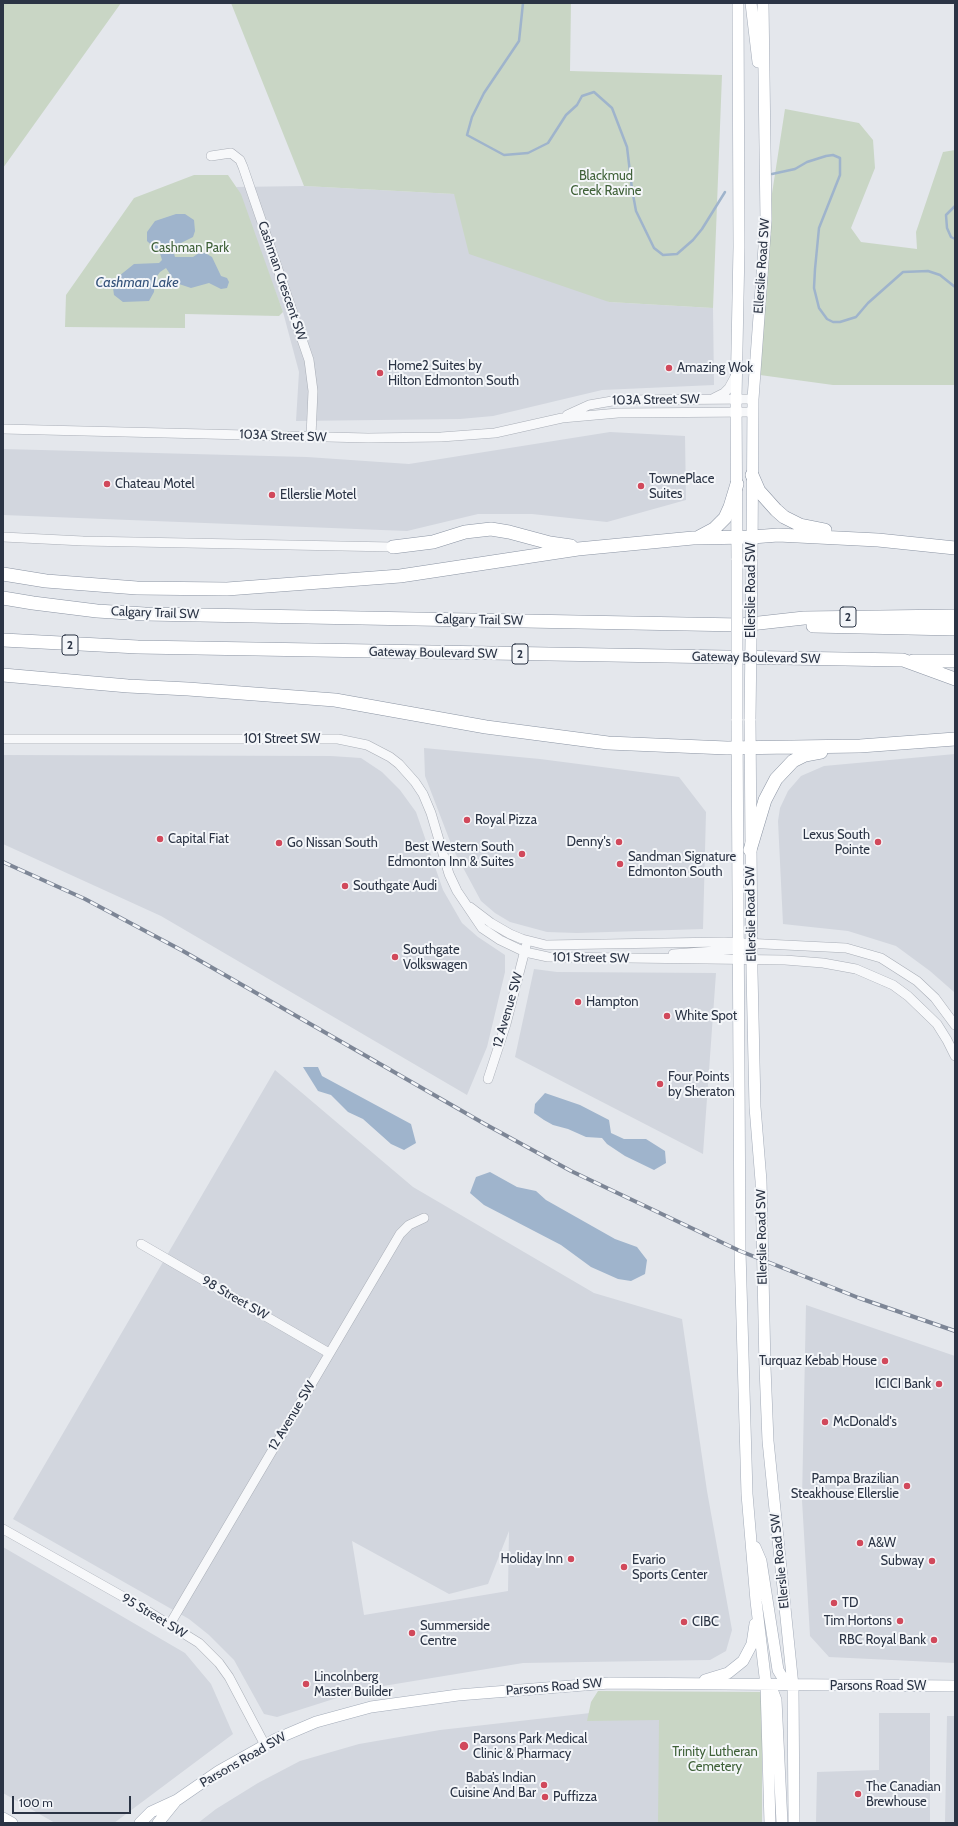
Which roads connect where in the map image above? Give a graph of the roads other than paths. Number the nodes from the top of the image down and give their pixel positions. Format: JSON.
{"nodes":[{"id":1,"x":738,"y":3,"type":"edge"},
{"id":2,"x":751,"y":3,"type":"edge"},
{"id":3,"x":762,"y":3,"type":"edge"},
{"id":4,"x":763,"y":88,"type":"junction"},
{"id":5,"x":211,"y":156,"type":"dead end"},
{"id":6,"x":737,"y":372,"type":"junction"},
{"id":7,"x":711,"y":399,"type":"junction"},
{"id":8,"x":736,"y":399,"type":"junction"},
{"id":9,"x":753,"y":399,"type":"junction"},
{"id":10,"x":736,"y":412,"type":"junction"},
{"id":11,"x":753,"y":412,"type":"junction"},
{"id":12,"x":562,"y":418,"type":"junction"},
{"id":13,"x":3,"y":428,"type":"edge"},
{"id":14,"x":311,"y":436,"type":"junction"},
{"id":15,"x":752,"y":475,"type":"junction"},
{"id":16,"x":737,"y":484,"type":"junction"},
{"id":17,"x":3,"y":537,"type":"edge"},
{"id":18,"x":693,"y":538,"type":"junction"},
{"id":19,"x":737,"y":538,"type":"junction"},
{"id":20,"x":752,"y":538,"type":"junction"},
{"id":21,"x":878,"y":540,"type":"junction"},
{"id":22,"x":393,"y":547,"type":"joint"},
{"id":23,"x":591,"y":548,"type":"junction"},
{"id":24,"x":955,"y":548,"type":"edge"},
{"id":25,"x":3,"y":574,"type":"edge"},
{"id":26,"x":3,"y":598,"type":"edge"},
{"id":27,"x":3,"y":604,"type":"edge"},
{"id":28,"x":97,"y":611,"type":"junction"},
{"id":29,"x":955,"y":616,"type":"edge"},
{"id":30,"x":742,"y":625,"type":"junction"},
{"id":31,"x":955,"y":629,"type":"edge"},
{"id":32,"x":3,"y":640,"type":"edge"},
{"id":33,"x":903,"y":660,"type":"junction"},
{"id":34,"x":955,"y":661,"type":"edge"},
{"id":35,"x":3,"y":675,"type":"edge"},
{"id":36,"x":955,"y":679,"type":"edge"},
{"id":37,"x":3,"y":739,"type":"edge"},
{"id":38,"x":955,"y":739,"type":"edge"},
{"id":39,"x":860,"y":746,"type":"junction"},
{"id":40,"x":750,"y":747,"type":"junction"},
{"id":41,"x":737,"y":748,"type":"junction"},
{"id":42,"x":750,"y":850,"type":"junction"},
{"id":43,"x":465,"y":902,"type":"junction"},
{"id":44,"x":527,"y":941,"type":"junction"},
{"id":45,"x":752,"y":945,"type":"junction"},
{"id":46,"x":738,"y":951,"type":"junction"},
{"id":47,"x":525,"y":952,"type":"junction"},
{"id":48,"x":752,"y":960,"type":"junction"},
{"id":49,"x":952,"y":1014,"type":"edge"},
{"id":50,"x":937,"y":1024,"type":"junction"},
{"id":51,"x":955,"y":1025,"type":"edge"},
{"id":52,"x":955,"y":1056,"type":"edge"},
{"id":53,"x":488,"y":1079,"type":"dead end"},
{"id":54,"x":424,"y":1218,"type":"dead end"},
{"id":55,"x":141,"y":1244,"type":"dead end"},
{"id":56,"x":329,"y":1353,"type":"junction"},
{"id":57,"x":3,"y":1529,"type":"edge"},
{"id":58,"x":751,"y":1539,"type":"junction"},
{"id":59,"x":756,"y":1601,"type":"junction"},
{"id":60,"x":170,"y":1624,"type":"junction"},
{"id":61,"x":685,"y":1684,"type":"junction"},
{"id":62,"x":766,"y":1685,"type":"junction"},
{"id":63,"x":793,"y":1686,"type":"junction"},
{"id":64,"x":955,"y":1686,"type":"edge"},
{"id":65,"x":265,"y":1745,"type":"junction"},
{"id":66,"x":177,"y":1800,"type":"junction"},
{"id":67,"x":3,"y":1818,"type":"edge"},
{"id":68,"x":12,"y":1823,"type":"edge"},
{"id":69,"x":140,"y":1823,"type":"edge"},
{"id":70,"x":158,"y":1823,"type":"edge"},
{"id":71,"x":771,"y":1823,"type":"edge"},
{"id":72,"x":782,"y":1823,"type":"edge"},
{"id":73,"x":794,"y":1823,"type":"edge"}],
"edges":[{"from":1,"to":6,"type":"main road","name":"Ellerslie Road SW"},
{"from":2,"to":4,"type":"main road"},
{"from":3,"to":4,"type":"main road","name":"Ellerslie Road SW"},
{"from":4,"to":9,"type":"main road","name":"Ellerslie Road SW"},
{"from":5,"to":14,"type":"street","name":"Cashman Crescent SW"},
{"from":6,"to":7,"type":"street"},
{"from":6,"to":8,"type":"main road","name":"Ellerslie Road SW"},
{"from":7,"to":8,"type":"street","name":"103A Street SW"},
{"from":7,"to":12,"type":"street","name":"103A Street SW"},
{"from":8,"to":9,"type":"street","name":"103A Street SW"},
{"from":8,"to":10,"type":"main road","name":"Ellerslie Road SW"},
{"from":9,"to":11,"type":"main road","name":"Ellerslie Road SW"},
{"from":10,"to":11,"type":"street","name":"103A Street SW"},
{"from":10,"to":12,"type":"street","name":"103A Street SW"},
{"from":10,"to":16,"type":"main road","name":"Ellerslie Road SW"},
{"from":11,"to":15,"type":"main road","name":"Ellerslie Road SW"},
{"from":12,"to":14,"type":"street","name":"103A Street SW"},
{"from":13,"to":14,"type":"street","name":"103A Street SW"},
{"from":15,"to":20,"type":"main road","name":"Ellerslie Road SW"},
{"from":15,"to":21,"type":"highway"},
{"from":16,"to":18,"type":"highway"},
{"from":16,"to":19,"type":"main road","name":"Ellerslie Road SW"},
{"from":17,"to":22,"type":"street"},
{"from":18,"to":19,"type":"highway"},
{"from":18,"to":23,"type":"highway"},
{"from":19,"to":20,"type":"highway"},
{"from":19,"to":41,"type":"main road","name":"Ellerslie Road SW","bridge":true},
{"from":20,"to":21,"type":"highway"},
{"from":20,"to":40,"type":"main road","name":"Ellerslie Road SW","bridge":true},
{"from":21,"to":24,"type":"highway"},
{"from":22,"to":23,"type":"highway"},
{"from":23,"to":25,"type":"highway"},
{"from":26,"to":28,"type":"highway","name":"Calgary Trail SW","number":"2"},
{"from":27,"to":28,"type":"highway"},
{"from":28,"to":30,"type":"highway","name":"Calgary Trail SW","number":"2"},
{"from":29,"to":30,"type":"highway","name":"Calgary Trail SW","number":"2"},
{"from":30,"to":31,"type":"highway"},
{"from":32,"to":33,"type":"highway","name":"Gateway Boulevard SW","number":"2"},
{"from":33,"to":34,"type":"highway"},
{"from":33,"to":36,"type":"highway","name":"Gateway Boulevard SW","number":"2"},
{"from":35,"to":41,"type":"highway"},
{"from":37,"to":43,"type":"street","name":"101 Street SW"},
{"from":38,"to":39,"type":"highway"},
{"from":39,"to":40,"type":"highway"},
{"from":39,"to":42,"type":"highway"},
{"from":40,"to":41,"type":"highway"},
{"from":40,"to":42,"type":"main road","name":"Ellerslie Road SW"},
{"from":41,"to":46,"type":"main road","name":"Ellerslie Road SW"},
{"from":42,"to":45,"type":"main road","name":"Ellerslie Road SW"},
{"from":43,"to":44,"type":"street","name":"101 Street SW"},
{"from":43,"to":47,"type":"street","name":"101 Street SW"},
{"from":44,"to":46,"type":"street","name":"101 Street SW"},
{"from":44,"to":47,"type":"street","name":"12 Avenue SW"},
{"from":45,"to":46,"type":"street"},
{"from":45,"to":48,"type":"main road","name":"Ellerslie Road SW"},
{"from":45,"to":49,"type":"street"},
{"from":46,"to":47,"type":"street","name":"101 Street SW"},
{"from":46,"to":48,"type":"street"},
{"from":46,"to":58,"type":"main road","name":"Ellerslie Road SW"},
{"from":47,"to":53,"type":"street","name":"12 Avenue SW"},
{"from":48,"to":50,"type":"street"},
{"from":48,"to":63,"type":"main road","name":"Ellerslie Road SW"},
{"from":49,"to":50,"type":"street"},
{"from":49,"to":51,"type":"street"},
{"from":50,"to":52,"type":"street"},
{"from":54,"to":56,"type":"street","name":"12 Avenue SW"},
{"from":55,"to":56,"type":"street","name":"98 Street SW"},
{"from":56,"to":60,"type":"street","name":"12 Avenue SW"},
{"from":57,"to":60,"type":"street","name":"95 Street SW"},
{"from":58,"to":59,"type":"main road","name":"Ellerslie Road SW"},
{"from":58,"to":63,"type":"main road"},
{"from":59,"to":61,"type":"main road"},
{"from":59,"to":62,"type":"main road","name":"Ellerslie Road SW"},
{"from":60,"to":65,"type":"street","name":"95 Street SW"},
{"from":61,"to":62,"type":"main road","name":"Parsons Road SW"},
{"from":61,"to":65,"type":"main road","name":"Parsons Road SW"},
{"from":62,"to":63,"type":"main road","name":"Parsons Road SW"},
{"from":62,"to":71,"type":"main road","name":"Ellerslie Road SW"},
{"from":62,"to":72,"type":"main road"},
{"from":63,"to":64,"type":"main road","name":"Parsons Road SW"},
{"from":63,"to":73,"type":"main road","name":"Ellerslie Road SW"},
{"from":65,"to":66,"type":"main road","name":"Parsons Road SW"},
{"from":66,"to":69,"type":"main road","name":"Parsons Road SW"},
{"from":66,"to":70,"type":"main road","name":"Parsons Road SW"},
{"from":67,"to":68,"type":"main road"}]}
